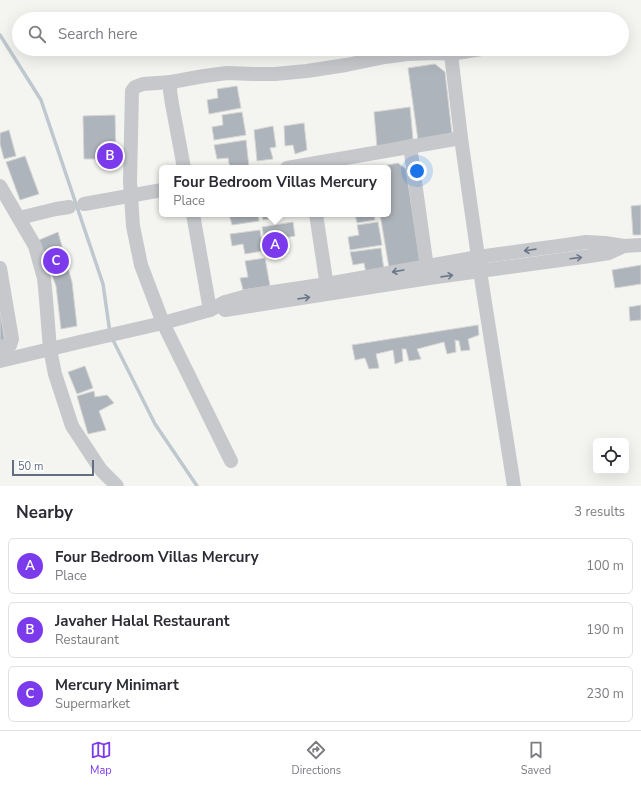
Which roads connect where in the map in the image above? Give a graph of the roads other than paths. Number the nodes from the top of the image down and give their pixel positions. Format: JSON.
{"nodes":[{"id":1,"x":392,"y":56,"type":"edge"},
{"id":2,"x":451,"y":56,"type":"edge"},
{"id":3,"x":171,"y":82,"type":"junction"},
{"id":4,"x":461,"y":138,"type":"junction"},
{"id":5,"x":410,"y":146,"type":"junction"},
{"id":6,"x":183,"y":165,"type":"edge"},
{"id":7,"x":313,"y":165,"type":"edge"},
{"id":8,"x":0,"y":186,"type":"edge"},
{"id":9,"x":159,"y":191,"type":"edge"},
{"id":10,"x":131,"y":196,"type":"junction"},
{"id":11,"x":84,"y":204,"type":"dead end"},
{"id":12,"x":69,"y":206,"type":"dead end"},
{"id":13,"x":194,"y":217,"type":"edge"},
{"id":14,"x":316,"y":217,"type":"edge"},
{"id":15,"x":19,"y":218,"type":"junction"},
{"id":16,"x":641,"y":245,"type":"edge"},
{"id":17,"x":624,"y":246,"type":"junction"},
{"id":18,"x":478,"y":257,"type":"junction"},
{"id":19,"x":0,"y":268,"type":"edge"},
{"id":20,"x":480,"y":271,"type":"junction"},
{"id":21,"x":428,"y":272,"type":"junction"},
{"id":22,"x":328,"y":289,"type":"junction"},
{"id":23,"x":210,"y":310,"type":"junction"},
{"id":24,"x":163,"y":323,"type":"junction"},
{"id":25,"x":0,"y":347,"type":"edge"},
{"id":26,"x":50,"y":349,"type":"junction"},
{"id":27,"x":0,"y":361,"type":"edge"},
{"id":28,"x":231,"y":461,"type":"dead end"},
{"id":29,"x":118,"y":486,"type":"edge"},
{"id":30,"x":514,"y":486,"type":"edge"}],
"edges":[{"from":1,"to":3,"type":"street"},
{"from":2,"to":4,"type":"street"},
{"from":3,"to":6,"type":"street"},
{"from":3,"to":10,"type":"street"},
{"from":4,"to":5,"type":"street"},
{"from":4,"to":18,"type":"street"},
{"from":5,"to":7,"type":"street"},
{"from":5,"to":21,"type":"street"},
{"from":8,"to":15,"type":"street"},
{"from":9,"to":10,"type":"street"},
{"from":10,"to":11,"type":"street"},
{"from":10,"to":24,"type":"street"},
{"from":12,"to":15,"type":"street"},
{"from":13,"to":23,"type":"street"},
{"from":14,"to":22,"type":"street"},
{"from":15,"to":26,"type":"street"},
{"from":16,"to":17,"type":"street"},
{"from":17,"to":18,"type":"street","one_way":true},
{"from":20,"to":17,"type":"street","one_way":true},
{"from":18,"to":20,"type":"street"},
{"from":18,"to":21,"type":"street"},
{"from":19,"to":25,"type":"street"},
{"from":21,"to":20,"type":"street","one_way":true},
{"from":20,"to":30,"type":"street"},
{"from":21,"to":22,"type":"street"},
{"from":22,"to":23,"type":"street"},
{"from":23,"to":24,"type":"street"},
{"from":24,"to":26,"type":"street"},
{"from":24,"to":28,"type":"street"},
{"from":26,"to":27,"type":"street"},
{"from":26,"to":29,"type":"street"}]}
